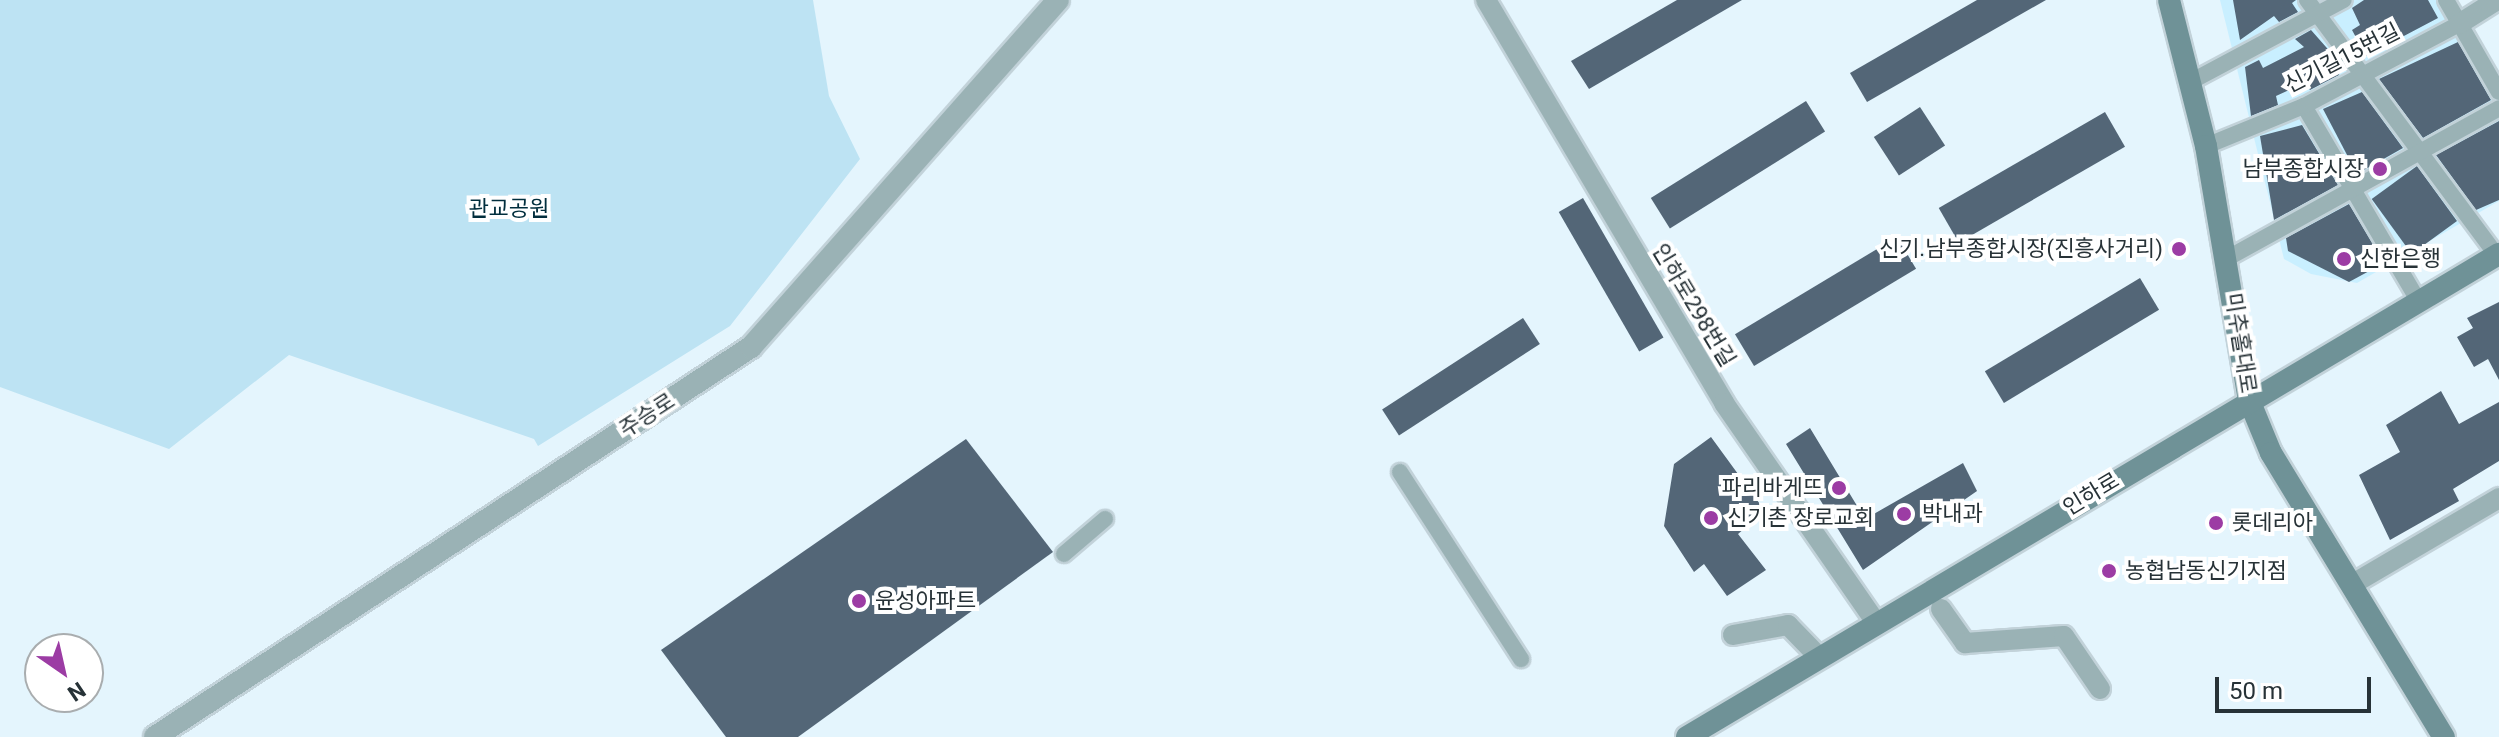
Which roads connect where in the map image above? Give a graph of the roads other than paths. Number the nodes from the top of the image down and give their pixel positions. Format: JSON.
{"nodes":[{"id":1,"x":1058,"y":0,"type":"edge"},
{"id":2,"x":1486,"y":0,"type":"edge"},
{"id":3,"x":2169,"y":0,"type":"edge"},
{"id":4,"x":2344,"y":0,"type":"edge"},
{"id":5,"x":2446,"y":0,"type":"edge"},
{"id":6,"x":2497,"y":0,"type":"edge"},
{"id":7,"x":2312,"y":7,"type":"edge"},
{"id":8,"x":2459,"y":24,"type":"junction"},
{"id":9,"x":2365,"y":75,"type":"junction"},
{"id":10,"x":2192,"y":81,"type":"junction"},
{"id":11,"x":2499,"y":92,"type":"edge"},
{"id":12,"x":2304,"y":106,"type":"junction"},
{"id":13,"x":2499,"y":108,"type":"edge"},
{"id":14,"x":2206,"y":146,"type":"junction"},
{"id":15,"x":2424,"y":151,"type":"junction"},
{"id":16,"x":2351,"y":191,"type":"junction"},
{"id":17,"x":2498,"y":255,"type":"edge"},
{"id":18,"x":2226,"y":259,"type":"junction"},
{"id":19,"x":2418,"y":300,"type":"junction"},
{"id":20,"x":2249,"y":400,"type":"junction"},
{"id":21,"x":1400,"y":472,"type":"dead end"},
{"id":22,"x":2499,"y":498,"type":"edge"},
{"id":23,"x":1105,"y":519,"type":"dead end"},
{"id":24,"x":1064,"y":554,"type":"dead end"},
{"id":25,"x":2351,"y":585,"type":"junction"},
{"id":26,"x":1941,"y":609,"type":"dead end"},
{"id":27,"x":1877,"y":624,"type":"junction"},
{"id":28,"x":1733,"y":635,"type":"dead end"},
{"id":29,"x":1820,"y":658,"type":"junction"},
{"id":30,"x":1521,"y":659,"type":"dead end"},
{"id":31,"x":2100,"y":689,"type":"dead end"},
{"id":32,"x":155,"y":737,"type":"edge"},
{"id":33,"x":1687,"y":737,"type":"edge"},
{"id":34,"x":2444,"y":737,"type":"edge"}],
"edges":[{"from":1,"to":32,"type":"street","name":"주승로"},
{"from":2,"to":27,"type":"street","name":"인하로298번길"},
{"from":3,"to":10,"type":"main road","name":"미추홀대로"},
{"from":4,"to":7,"type":"street"},
{"from":5,"to":8,"type":"street"},
{"from":6,"to":8,"type":"street","name":"신기길15번길"},
{"from":7,"to":9,"type":"street","name":"인하로"},
{"from":7,"to":10,"type":"street"},
{"from":8,"to":9,"type":"street","name":"신기길15번길"},
{"from":8,"to":11,"type":"street"},
{"from":9,"to":12,"type":"street","name":"신기길15번길"},
{"from":9,"to":15,"type":"street","name":"인하로"},
{"from":10,"to":14,"type":"main road","name":"미추홀대로"},
{"from":12,"to":14,"type":"street","name":"신기길15번길"},
{"from":12,"to":16,"type":"street"},
{"from":13,"to":15,"type":"street"},
{"from":14,"to":18,"type":"main road","name":"미추홀대로"},
{"from":15,"to":16,"type":"street"},
{"from":15,"to":17,"type":"street","name":"인하로"},
{"from":16,"to":18,"type":"street"},
{"from":16,"to":19,"type":"street"},
{"from":17,"to":19,"type":"main road","name":"인하로"},
{"from":18,"to":20,"type":"main road","name":"미추홀대로"},
{"from":19,"to":20,"type":"main road","name":"인하로"},
{"from":20,"to":25,"type":"main road","name":"미추홀대로"},
{"from":20,"to":27,"type":"main road","name":"인하로"},
{"from":21,"to":30,"type":"street"},
{"from":22,"to":25,"type":"street"},
{"from":23,"to":24,"type":"street"},
{"from":25,"to":34,"type":"main road","name":"미추홀대로"},
{"from":26,"to":31,"type":"street"},
{"from":27,"to":29,"type":"main road","name":"인하로"},
{"from":28,"to":29,"type":"street"},
{"from":29,"to":33,"type":"main road","name":"인하로"}]}
